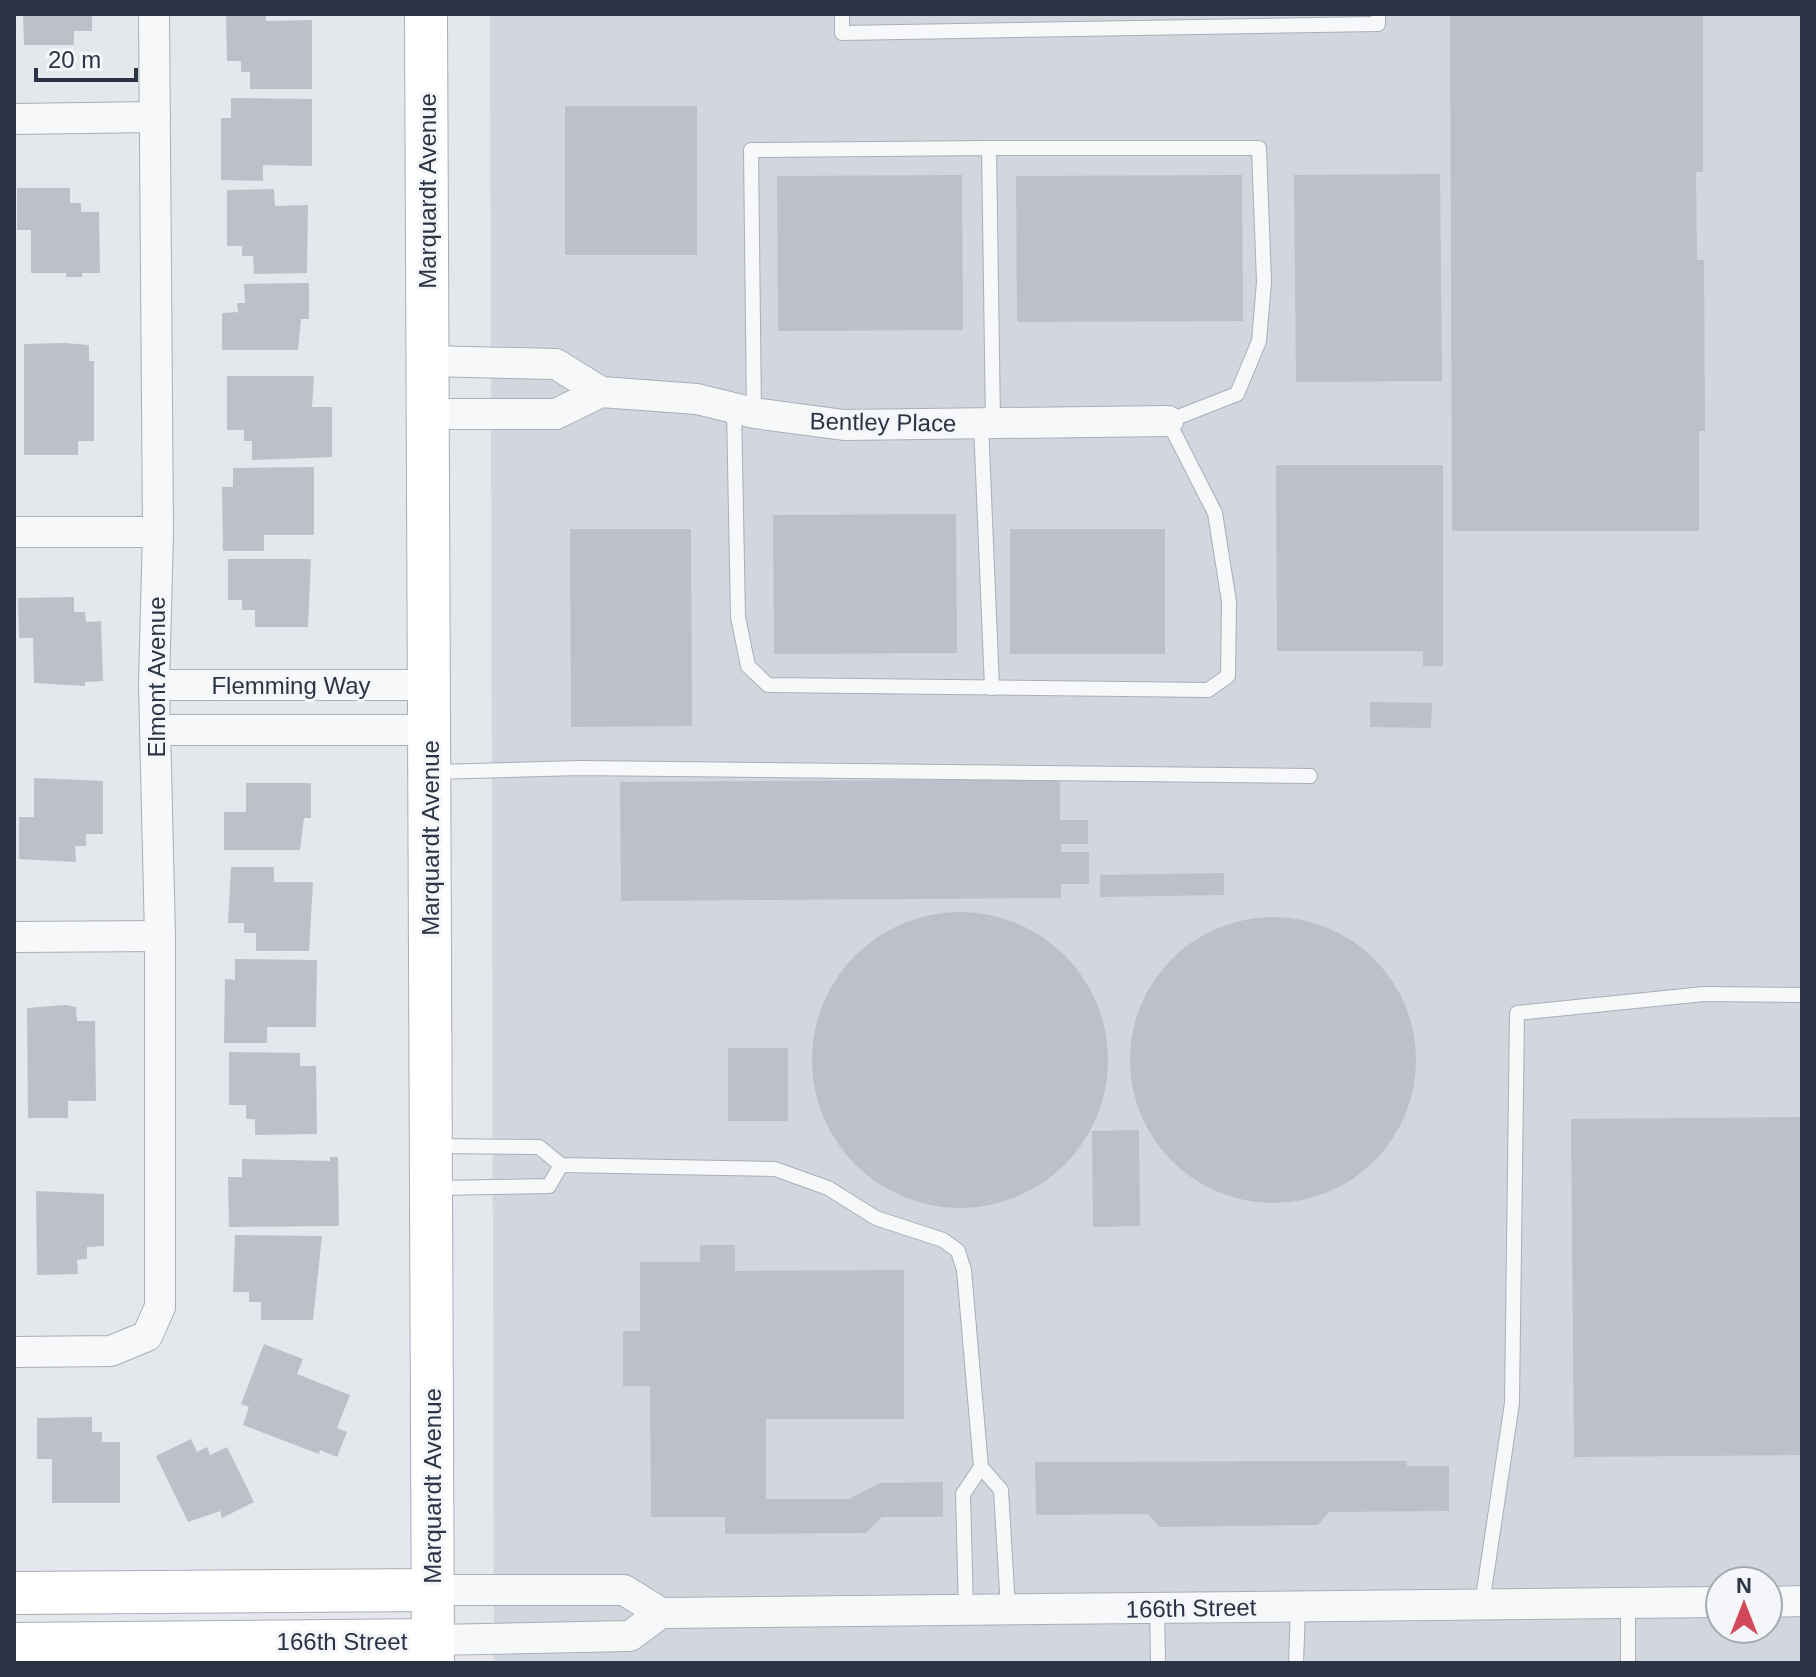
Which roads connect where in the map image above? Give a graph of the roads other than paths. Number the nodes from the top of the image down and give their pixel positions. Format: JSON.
{"nodes":[{"id":1,"x":154,"y":14,"type":"edge"},
{"id":2,"x":426,"y":14,"type":"edge"},
{"id":3,"x":842,"y":14,"type":"edge"},
{"id":4,"x":1378,"y":14,"type":"edge"},
{"id":5,"x":155,"y":117,"type":"junction"},
{"id":6,"x":14,"y":119,"type":"edge"},
{"id":7,"x":989,"y":148,"type":"junction"},
{"id":8,"x":428,"y":361,"type":"junction"},
{"id":9,"x":601,"y":392,"type":"junction"},
{"id":10,"x":744,"y":410,"type":"junction"},
{"id":11,"x":428,"y":414,"type":"junction"},
{"id":12,"x":1168,"y":421,"type":"junction"},
{"id":13,"x":987,"y":424,"type":"junction"},
{"id":14,"x":14,"y":532,"type":"edge"},
{"id":15,"x":158,"y":532,"type":"junction"},
{"id":16,"x":154,"y":685,"type":"junction"},
{"id":17,"x":429,"y":685,"type":"junction"},
{"id":18,"x":992,"y":688,"type":"junction"},
{"id":19,"x":155,"y":730,"type":"junction"},
{"id":20,"x":429,"y":730,"type":"junction"},
{"id":21,"x":429,"y":772,"type":"junction"},
{"id":22,"x":1310,"y":776,"type":"dead end"},
{"id":23,"x":160,"y":936,"type":"junction"},
{"id":24,"x":14,"y":937,"type":"edge"},
{"id":25,"x":1802,"y":995,"type":"edge"},
{"id":26,"x":431,"y":1146,"type":"junction"},
{"id":27,"x":561,"y":1165,"type":"junction"},
{"id":28,"x":431,"y":1188,"type":"junction"},
{"id":29,"x":14,"y":1352,"type":"edge"},
{"id":30,"x":981,"y":1467,"type":"junction"},
{"id":31,"x":433,"y":1590,"type":"junction"},
{"id":32,"x":14,"y":1593,"type":"edge"},
{"id":33,"x":1704,"y":1602,"type":"edge"},
{"id":34,"x":1628,"y":1603,"type":"junction"},
{"id":35,"x":1482,"y":1604,"type":"junction"},
{"id":36,"x":1298,"y":1607,"type":"junction"},
{"id":37,"x":1157,"y":1608,"type":"junction"},
{"id":38,"x":1008,"y":1609,"type":"junction"},
{"id":39,"x":966,"y":1610,"type":"junction"},
{"id":40,"x":661,"y":1613,"type":"junction"},
{"id":41,"x":14,"y":1644,"type":"edge"},
{"id":42,"x":433,"y":1652,"type":"edge"},
{"id":43,"x":1158,"y":1663,"type":"edge"},
{"id":44,"x":1296,"y":1663,"type":"edge"},
{"id":45,"x":1628,"y":1663,"type":"edge"}],
"edges":[{"from":1,"to":5,"type":"street","name":"Elmont Avenue"},
{"from":2,"to":8,"type":"main road","name":"Marquardt Avenue"},
{"from":3,"to":4,"type":"lane"},
{"from":5,"to":6,"type":"street"},
{"from":5,"to":15,"type":"street","name":"Elmont Avenue"},
{"from":7,"to":10,"type":"lane"},
{"from":7,"to":12,"type":"lane"},
{"from":7,"to":13,"type":"lane"},
{"from":8,"to":9,"type":"street","name":"Bentley Place"},
{"from":8,"to":11,"type":"main road","name":"Marquardt Avenue"},
{"from":9,"to":10,"type":"street","name":"Bentley Place"},
{"from":9,"to":11,"type":"street"},
{"from":10,"to":13,"type":"street","name":"Bentley Place"},
{"from":10,"to":18,"type":"lane"},
{"from":11,"to":17,"type":"main road","name":"Marquardt Avenue"},
{"from":12,"to":13,"type":"street","name":"Bentley Place"},
{"from":12,"to":18,"type":"lane"},
{"from":13,"to":18,"type":"lane"},
{"from":14,"to":15,"type":"street"},
{"from":15,"to":16,"type":"street","name":"Elmont Avenue"},
{"from":16,"to":17,"type":"street","name":"Flemming Way"},
{"from":16,"to":19,"type":"street","name":"Elmont Avenue"},
{"from":17,"to":20,"type":"main road","name":"Marquardt Avenue"},
{"from":19,"to":20,"type":"street","name":"Flemming Way"},
{"from":19,"to":23,"type":"street","name":"Elmont Avenue"},
{"from":20,"to":21,"type":"main road","name":"Marquardt Avenue"},
{"from":21,"to":22,"type":"lane"},
{"from":21,"to":26,"type":"main road","name":"Marquardt Avenue"},
{"from":23,"to":24,"type":"street"},
{"from":23,"to":29,"type":"street","name":"Elmont Avenue"},
{"from":25,"to":35,"type":"lane"},
{"from":26,"to":27,"type":"lane"},
{"from":26,"to":28,"type":"main road","name":"Marquardt Avenue"},
{"from":27,"to":28,"type":"lane"},
{"from":27,"to":30,"type":"lane"},
{"from":28,"to":31,"type":"main road","name":"Marquardt Avenue"},
{"from":30,"to":38,"type":"lane"},
{"from":30,"to":39,"type":"lane"},
{"from":31,"to":32,"type":"main road","name":"166th Street"},
{"from":31,"to":40,"type":"street","name":"166th Street"},
{"from":31,"to":42,"type":"main road","name":"Marquardt Avenue"},
{"from":33,"to":34,"type":"street","name":"166th Street"},
{"from":34,"to":35,"type":"street","name":"166th Street"},
{"from":34,"to":45,"type":"lane"},
{"from":35,"to":36,"type":"street","name":"166th Street"},
{"from":36,"to":37,"type":"street","name":"166th Street"},
{"from":36,"to":44,"type":"lane"},
{"from":37,"to":38,"type":"street","name":"166th Street"},
{"from":37,"to":43,"type":"lane"},
{"from":38,"to":39,"type":"street","name":"166th Street"},
{"from":39,"to":40,"type":"street","name":"166th Street"},
{"from":40,"to":42,"type":"street","name":"166th Street"},
{"from":41,"to":42,"type":"main road","name":"166th Street"}]}
